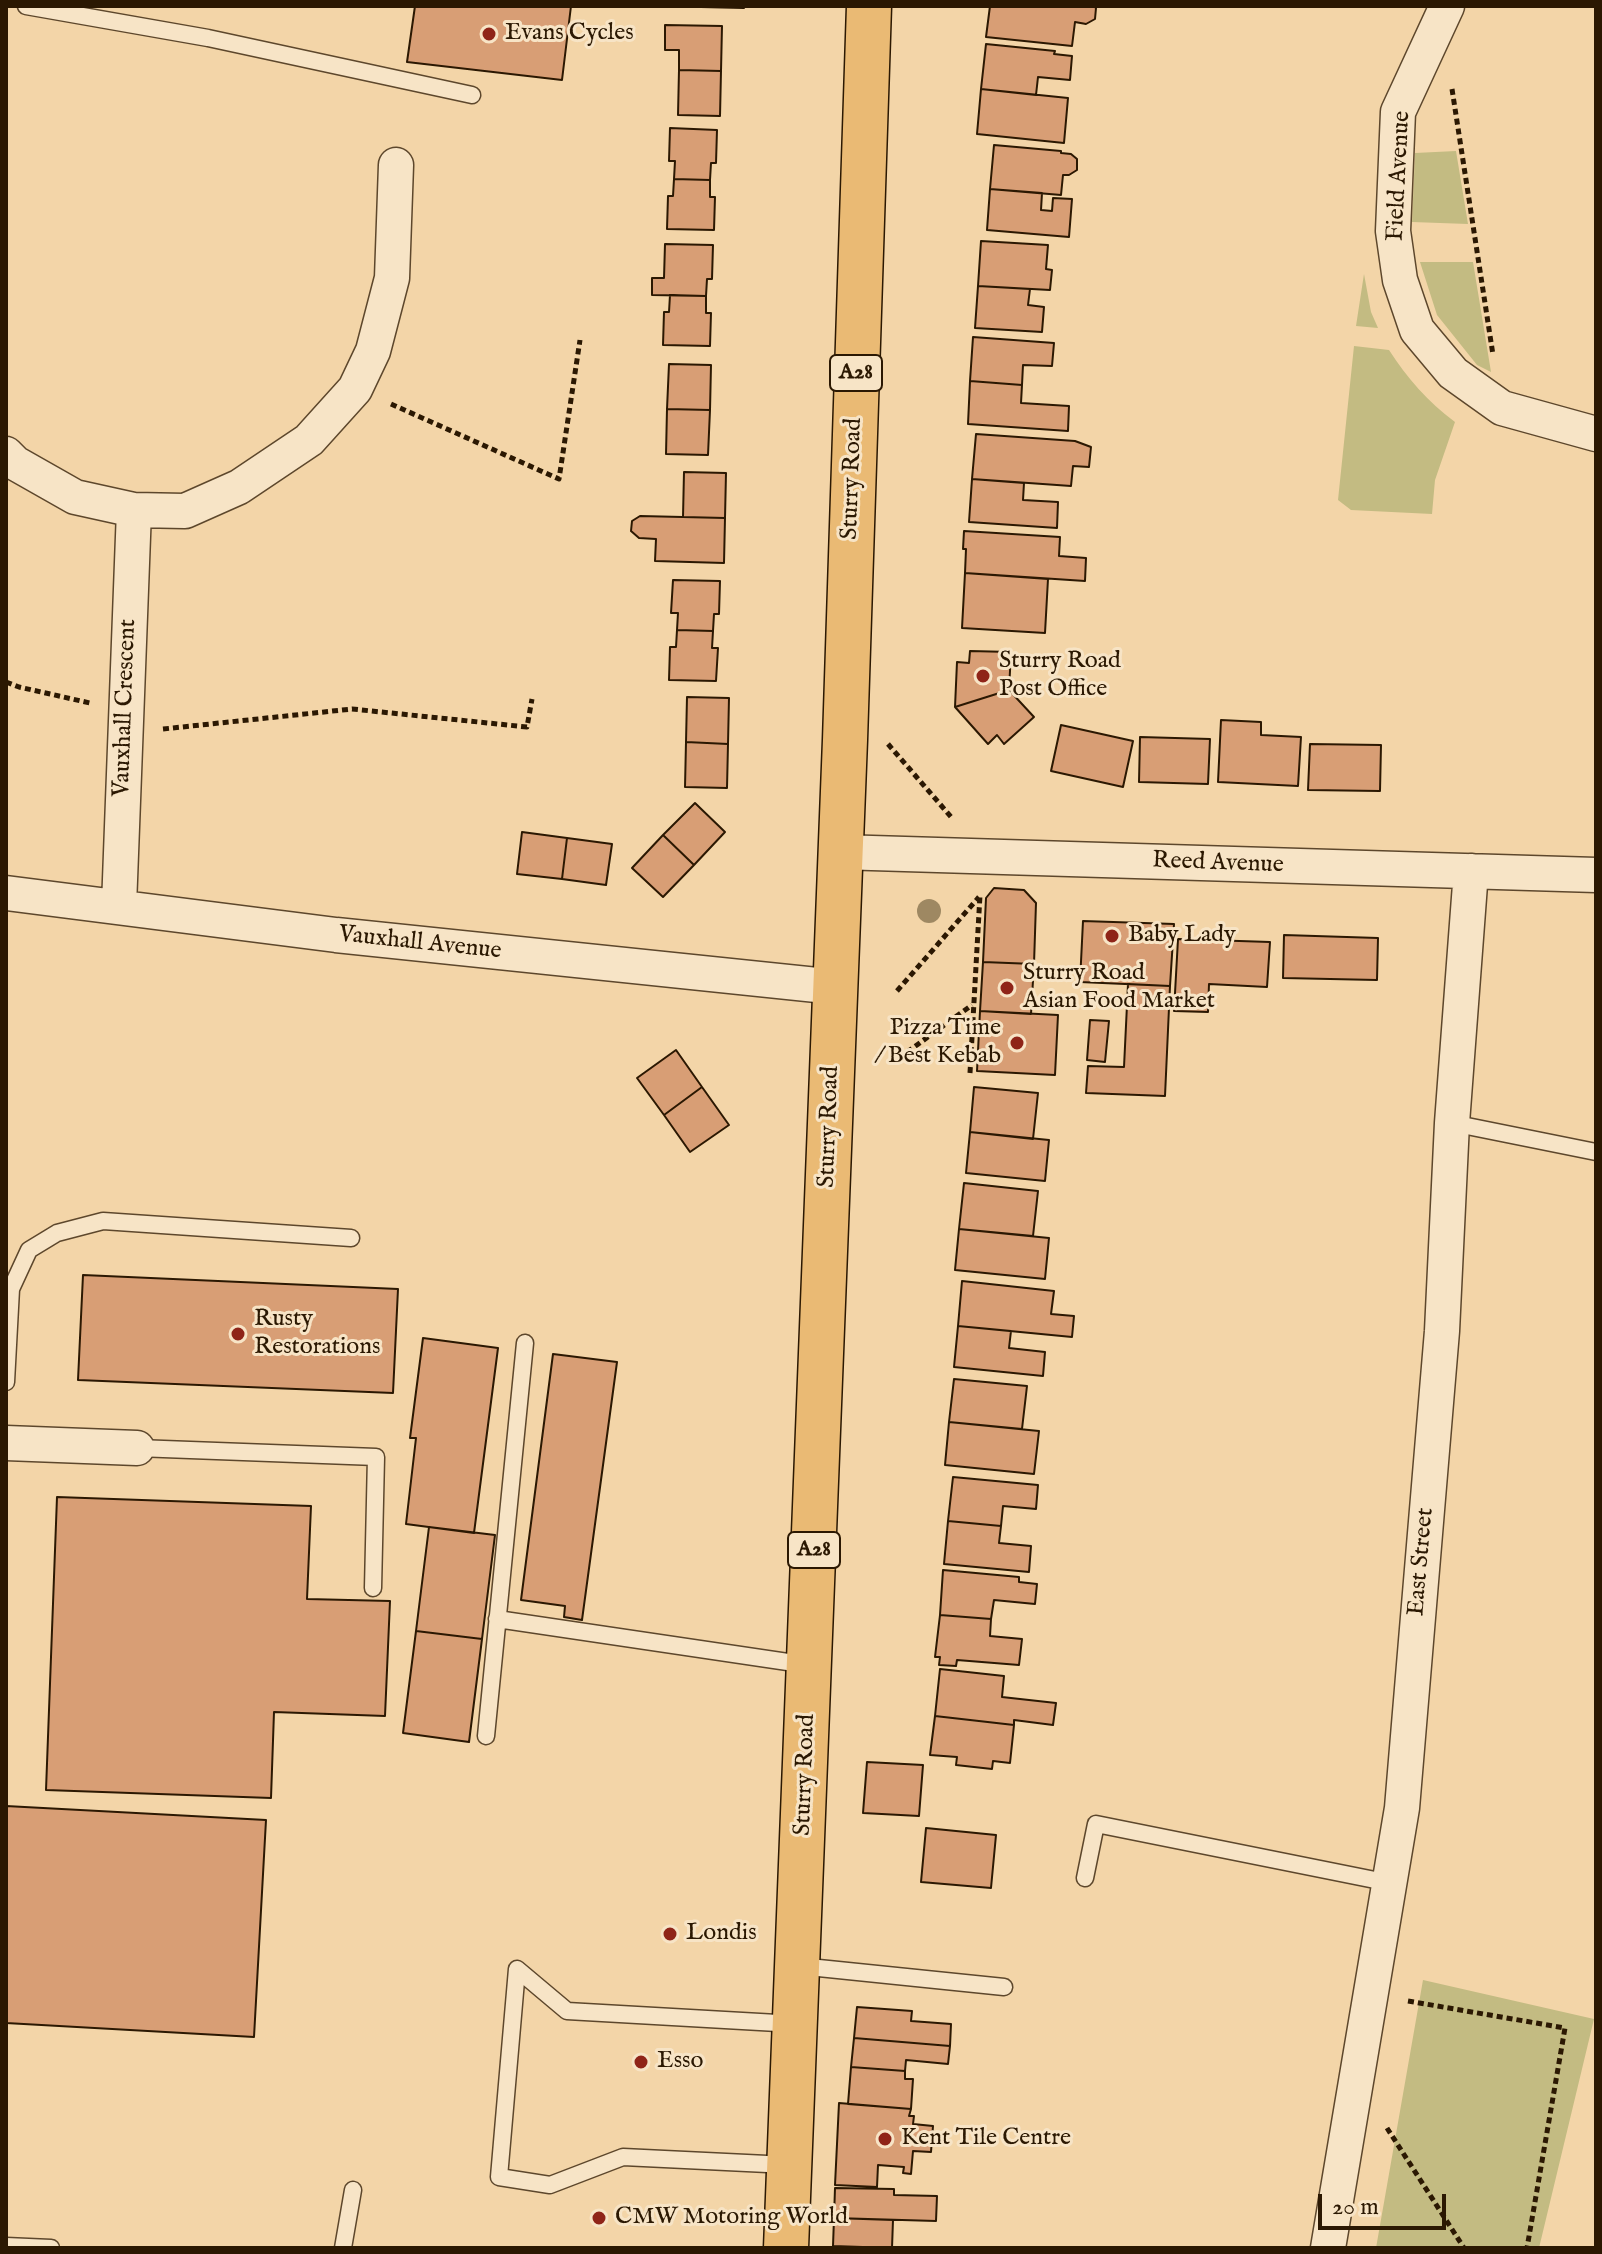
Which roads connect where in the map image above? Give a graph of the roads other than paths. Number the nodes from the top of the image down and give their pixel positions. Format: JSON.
{"nodes":[{"id":1,"x":26,"y":6,"type":"edge"},
{"id":2,"x":869,"y":6,"type":"edge"},
{"id":3,"x":1444,"y":12,"type":"edge"},
{"id":4,"x":472,"y":95,"type":"dead end"},
{"id":5,"x":396,"y":165,"type":"dead end"},
{"id":6,"x":1596,"y":434,"type":"edge"},
{"id":7,"x":6,"y":454,"type":"edge"},
{"id":8,"x":134,"y":510,"type":"junction"},
{"id":9,"x":839,"y":852,"type":"junction"},
{"id":10,"x":1471,"y":871,"type":"junction"},
{"id":11,"x":1596,"y":875,"type":"edge"},
{"id":12,"x":6,"y":893,"type":"edge"},
{"id":13,"x":119,"y":906,"type":"junction"},
{"id":14,"x":836,"y":987,"type":"junction"},
{"id":15,"x":1452,"y":1123,"type":"junction"},
{"id":16,"x":1596,"y":1152,"type":"edge"},
{"id":17,"x":351,"y":1238,"type":"dead end"},
{"id":18,"x":525,"y":1343,"type":"dead end"},
{"id":19,"x":6,"y":1382,"type":"edge"},
{"id":20,"x":6,"y":1443,"type":"edge"},
{"id":21,"x":137,"y":1448,"type":"joint"},
{"id":22,"x":373,"y":1588,"type":"dead end"},
{"id":23,"x":497,"y":1619,"type":"junction"},
{"id":24,"x":810,"y":1665,"type":"junction"},
{"id":25,"x":486,"y":1736,"type":"dead end"},
{"id":26,"x":1085,"y":1878,"type":"dead end"},
{"id":27,"x":1390,"y":1883,"type":"junction"},
{"id":28,"x":799,"y":1966,"type":"junction"},
{"id":29,"x":1004,"y":1987,"type":"dead end"},
{"id":30,"x":796,"y":2024,"type":"junction"},
{"id":31,"x":790,"y":2165,"type":"junction"},
{"id":32,"x":353,"y":2190,"type":"dead end"},
{"id":33,"x":6,"y":2246,"type":"edge"},
{"id":34,"x":51,"y":2248,"type":"edge"},
{"id":35,"x":343,"y":2248,"type":"edge"},
{"id":36,"x":786,"y":2248,"type":"edge"},
{"id":37,"x":1328,"y":2248,"type":"edge"}],
"edges":[{"from":1,"to":4,"type":"lane"},
{"from":2,"to":9,"type":"highway","name":"Sturry Road","number":"A28"},
{"from":3,"to":6,"type":"street","name":"Field Avenue"},
{"from":5,"to":8,"type":"street"},
{"from":7,"to":8,"type":"street"},
{"from":8,"to":13,"type":"street","name":"Vauxhall Crescent"},
{"from":9,"to":10,"type":"street","name":"Reed Avenue"},
{"from":9,"to":14,"type":"highway","name":"Sturry Road","number":"A28"},
{"from":10,"to":11,"type":"street","name":"Reed Avenue"},
{"from":10,"to":15,"type":"street","name":"East Street"},
{"from":12,"to":13,"type":"street","name":"Vauxhall Avenue"},
{"from":13,"to":14,"type":"street","name":"Vauxhall Avenue"},
{"from":14,"to":24,"type":"highway","name":"Sturry Road","number":"A28"},
{"from":15,"to":16,"type":"lane"},
{"from":15,"to":27,"type":"street","name":"East Street"},
{"from":17,"to":19,"type":"lane"},
{"from":18,"to":23,"type":"lane"},
{"from":20,"to":21,"type":"street"},
{"from":21,"to":22,"type":"lane"},
{"from":23,"to":24,"type":"lane"},
{"from":23,"to":25,"type":"lane"},
{"from":24,"to":28,"type":"highway","name":"Sturry Road","number":"A28"},
{"from":26,"to":27,"type":"lane"},
{"from":27,"to":37,"type":"street","name":"East Street"},
{"from":28,"to":29,"type":"lane"},
{"from":28,"to":30,"type":"highway","name":"Sturry Road","number":"A28"},
{"from":30,"to":31,"type":"highway","name":"Sturry Road","number":"A28"},
{"from":30,"to":31,"type":"lane"},
{"from":31,"to":36,"type":"highway","name":"Sturry Road","number":"A28"},
{"from":32,"to":35,"type":"lane"},
{"from":33,"to":34,"type":"lane"}]}
